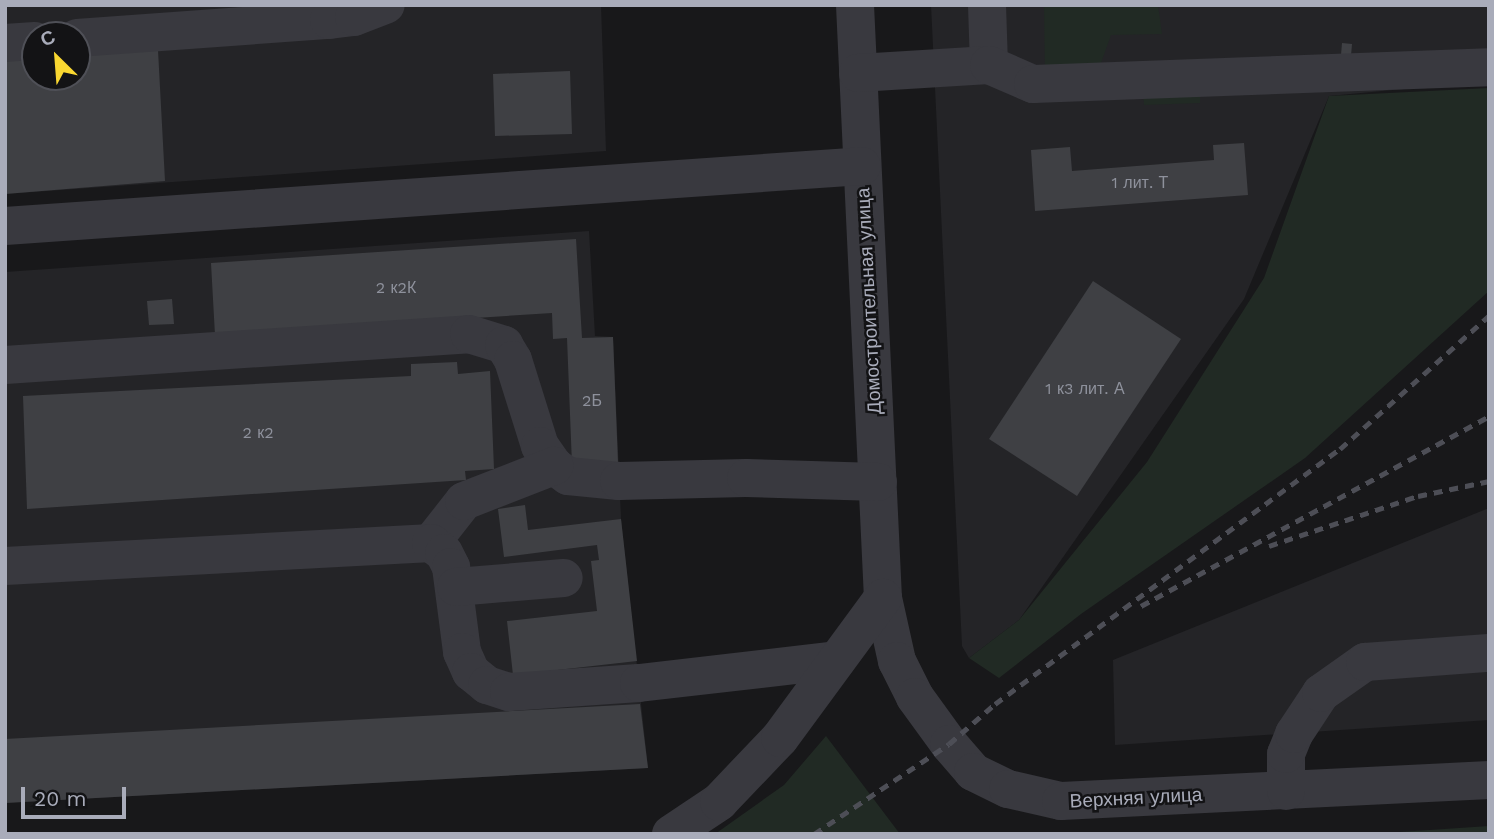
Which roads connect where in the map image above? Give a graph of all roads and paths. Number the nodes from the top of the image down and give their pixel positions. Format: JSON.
{"nodes":[{"id":1,"x":386,"y":5,"type":"edge"},
{"id":2,"x":855,"y":5,"type":"edge"},
{"id":3,"x":987,"y":5,"type":"edge"},
{"id":4,"x":91,"y":37,"type":"edge"},
{"id":5,"x":989,"y":65,"type":"junction"},
{"id":6,"x":1489,"y":67,"type":"edge"},
{"id":7,"x":858,"y":73,"type":"junction"},
{"id":8,"x":862,"y":166,"type":"junction"},
{"id":9,"x":5,"y":226,"type":"edge"},
{"id":10,"x":5,"y":365,"type":"edge"},
{"id":11,"x":554,"y":466,"type":"junction"},
{"id":12,"x":878,"y":482,"type":"junction"},
{"id":13,"x":430,"y":543,"type":"junction"},
{"id":14,"x":5,"y":566,"type":"edge"},
{"id":15,"x":564,"y":578,"type":"dead end"},
{"id":16,"x":456,"y":587,"type":"junction"},
{"id":17,"x":883,"y":598,"type":"junction"},
{"id":18,"x":1489,"y":653,"type":"edge"},
{"id":19,"x":837,"y":660,"type":"junction"},
{"id":20,"x":1489,"y":780,"type":"edge"},
{"id":21,"x":1286,"y":791,"type":"junction"},
{"id":22,"x":671,"y":834,"type":"edge"}],
"edges":[{"from":1,"to":4,"type":"street"},
{"from":2,"to":7,"type":"street","name":"Домостроительная улица"},
{"from":3,"to":5,"type":"street"},
{"from":5,"to":6,"type":"street"},
{"from":5,"to":7,"type":"street"},
{"from":7,"to":8,"type":"street","name":"Домостроительная улица"},
{"from":8,"to":9,"type":"street"},
{"from":8,"to":12,"type":"street","name":"Домостроительная улица"},
{"from":10,"to":11,"type":"street"},
{"from":11,"to":12,"type":"street"},
{"from":11,"to":13,"type":"street"},
{"from":12,"to":17,"type":"street","name":"Домостроительная улица"},
{"from":13,"to":14,"type":"street"},
{"from":13,"to":16,"type":"street"},
{"from":15,"to":16,"type":"street"},
{"from":16,"to":19,"type":"street"},
{"from":17,"to":19,"type":"street"},
{"from":17,"to":21,"type":"street","name":"Верхняя улица"},
{"from":18,"to":21,"type":"street"},
{"from":19,"to":22,"type":"street"},
{"from":20,"to":21,"type":"street","name":"Верхняя улица"}]}
